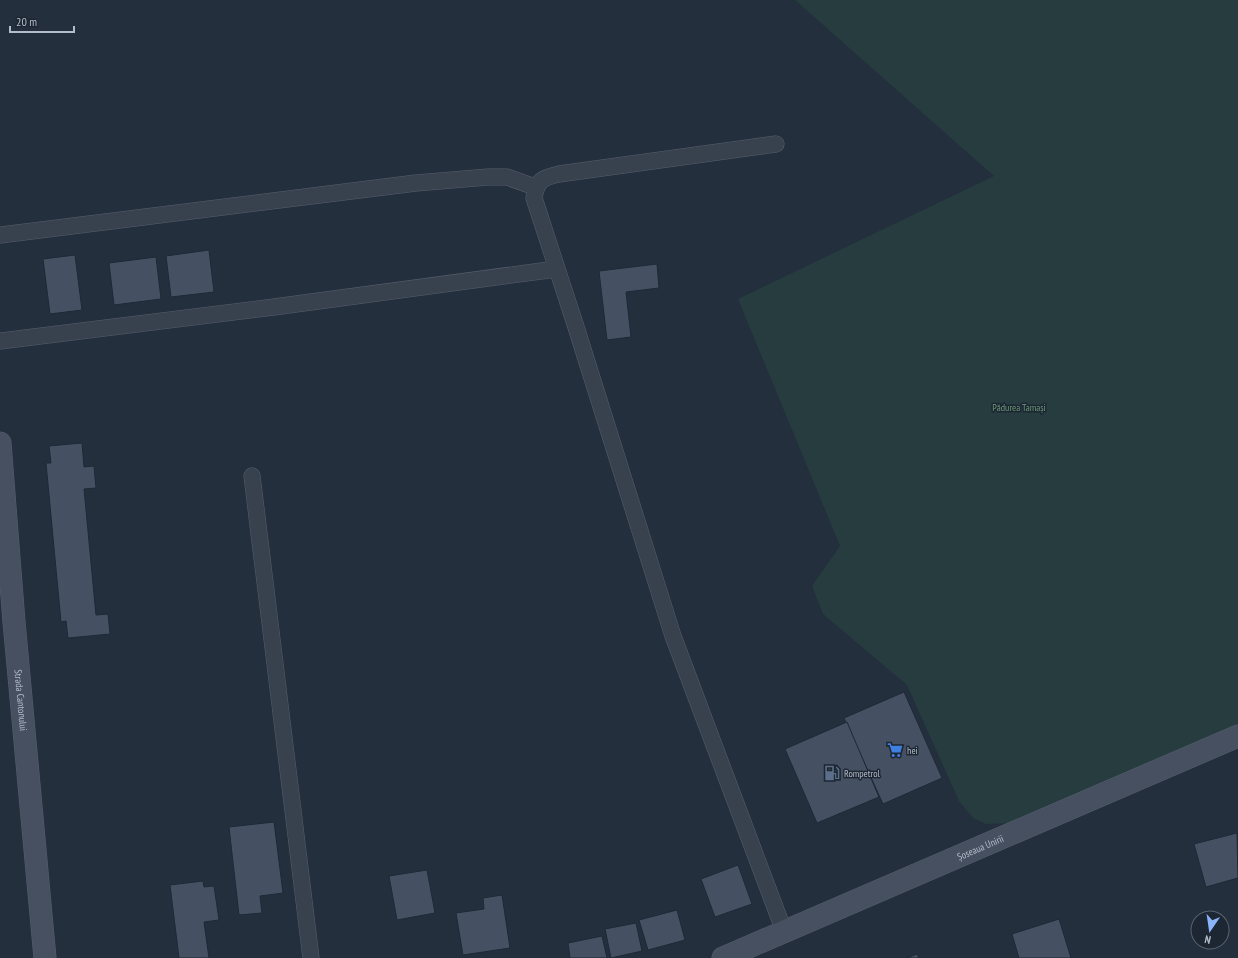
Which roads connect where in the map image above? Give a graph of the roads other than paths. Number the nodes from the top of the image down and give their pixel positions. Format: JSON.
{"nodes":[{"id":1,"x":776,"y":144,"type":"dead end"},
{"id":2,"x":536,"y":187,"type":"junction"},
{"id":3,"x":0,"y":235,"type":"edge"},
{"id":4,"x":556,"y":268,"type":"junction"},
{"id":5,"x":0,"y":341,"type":"edge"},
{"id":6,"x":0,"y":442,"type":"edge"},
{"id":7,"x":252,"y":476,"type":"dead end"},
{"id":8,"x":1238,"y":736,"type":"edge"},
{"id":9,"x":784,"y":931,"type":"junction"},
{"id":10,"x":727,"y":957,"type":"edge"},
{"id":11,"x":45,"y":958,"type":"edge"},
{"id":12,"x":311,"y":958,"type":"edge"}],
"edges":[{"from":1,"to":2,"type":"street"},
{"from":2,"to":3,"type":"street"},
{"from":2,"to":4,"type":"street"},
{"from":4,"to":5,"type":"street"},
{"from":4,"to":9,"type":"street"},
{"from":6,"to":11,"type":"main road","name":"Strada Cantonului"},
{"from":7,"to":12,"type":"street"},
{"from":8,"to":9,"type":"main road","name":"Șoseaua Unirii"},
{"from":9,"to":10,"type":"main road","name":"Șoseaua Unirii"}]}
